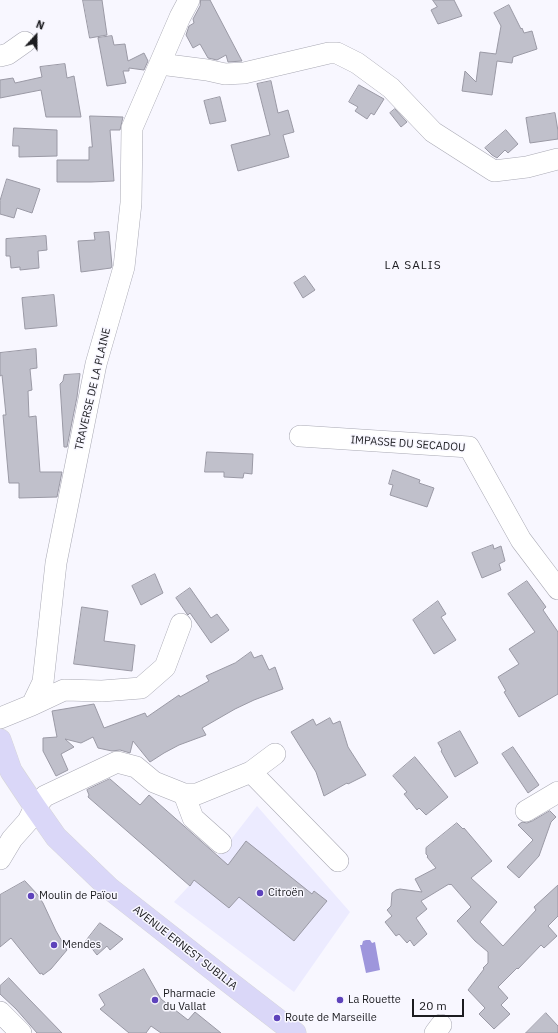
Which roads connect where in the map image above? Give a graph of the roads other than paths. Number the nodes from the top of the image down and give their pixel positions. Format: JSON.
{"nodes":[{"id":1,"x":189,"y":0,"type":"edge"},
{"id":2,"x":25,"y":42,"type":"dead end"},
{"id":3,"x":0,"y":56,"type":"edge"},
{"id":4,"x":160,"y":64,"type":"junction"},
{"id":5,"x":558,"y":159,"type":"edge"},
{"id":6,"x":300,"y":436,"type":"dead end"},
{"id":7,"x":558,"y":588,"type":"edge"},
{"id":8,"x":181,"y":624,"type":"dead end"},
{"id":9,"x":32,"y":705,"type":"junction"},
{"id":10,"x":0,"y":718,"type":"edge"},
{"id":11,"x":0,"y":740,"type":"edge"},
{"id":12,"x":275,"y":754,"type":"dead end"},
{"id":13,"x":251,"y":772,"type":"junction"},
{"id":14,"x":558,"y":792,"type":"edge"},
{"id":15,"x":184,"y":794,"type":"junction"},
{"id":16,"x":35,"y":807,"type":"junction"},
{"id":17,"x":526,"y":811,"type":"dead end"},
{"id":18,"x":221,"y":842,"type":"dead end"},
{"id":19,"x":0,"y":859,"type":"edge"},
{"id":20,"x":338,"y":861,"type":"dead end"},
{"id":21,"x":0,"y":1012,"type":"edge"},
{"id":22,"x":21,"y":1033,"type":"edge"},
{"id":23,"x":295,"y":1033,"type":"edge"}],
"edges":[{"from":1,"to":4,"type":"street","name":"TRAVERSE DE LA PLAINE"},
{"from":2,"to":3,"type":"street"},
{"from":4,"to":5,"type":"street"},
{"from":4,"to":9,"type":"street","name":"TRAVERSE DE LA PLAINE"},
{"from":6,"to":7,"type":"street","name":"IMPASSE DU SECADOU"},
{"from":8,"to":9,"type":"street"},
{"from":9,"to":10,"type":"street"},
{"from":11,"to":16,"type":"main road","name":"AVENUE ERNEST SUBILIA"},
{"from":12,"to":13,"type":"street"},
{"from":13,"to":15,"type":"street"},
{"from":13,"to":20,"type":"street"},
{"from":14,"to":17,"type":"street"},
{"from":15,"to":16,"type":"street"},
{"from":15,"to":18,"type":"street"},
{"from":16,"to":19,"type":"street"},
{"from":16,"to":23,"type":"main road","name":"AVENUE ERNEST SUBILIA"},
{"from":21,"to":22,"type":"street"}]}
